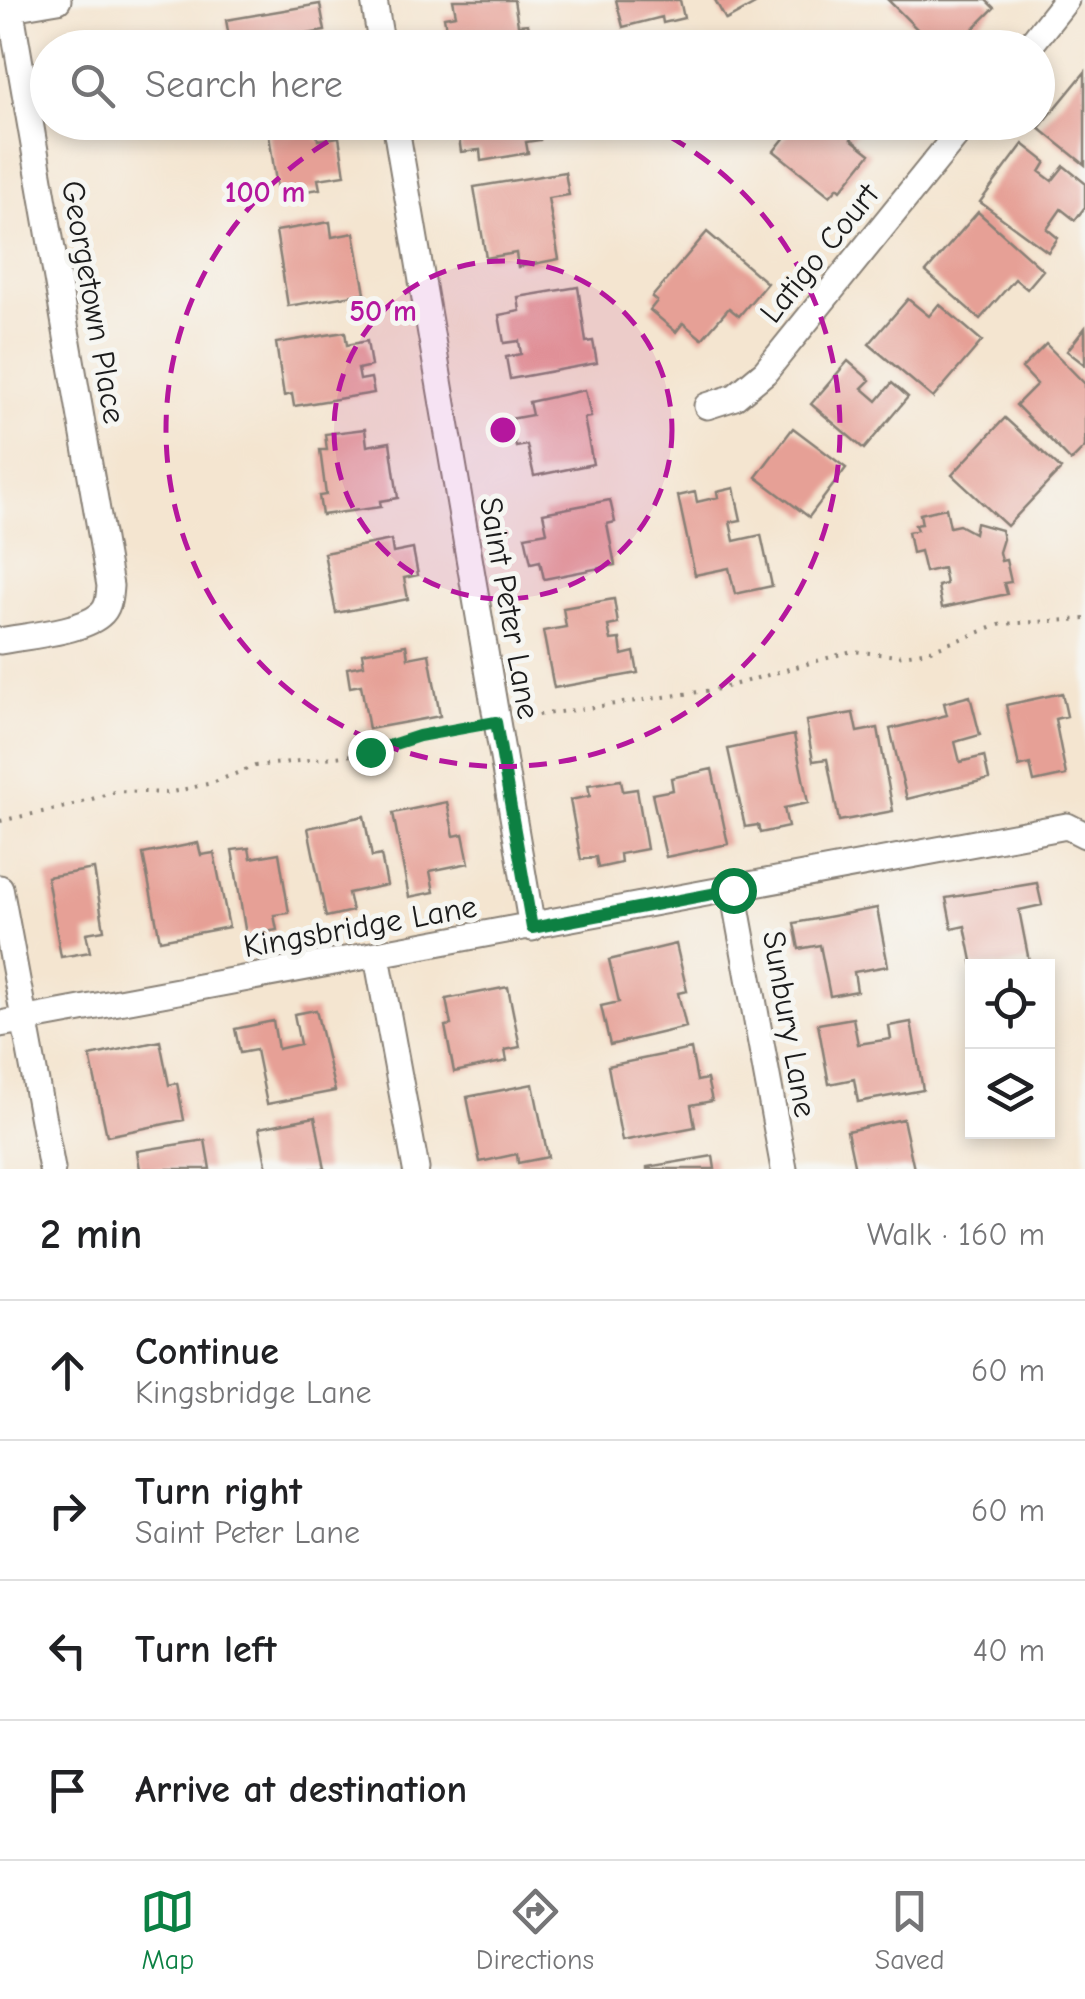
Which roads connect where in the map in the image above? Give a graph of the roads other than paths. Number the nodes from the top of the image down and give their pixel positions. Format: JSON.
{"nodes":[{"id":1,"x":58,"y":0,"type":"edge"},
{"id":2,"x":374,"y":0,"type":"edge"},
{"id":3,"x":1066,"y":0,"type":"edge"},
{"id":4,"x":1074,"y":0,"type":"edge"},
{"id":5,"x":10,"y":4,"type":"edge"},
{"id":6,"x":1085,"y":9,"type":"edge"},
{"id":7,"x":379,"y":30,"type":"edge"},
{"id":8,"x":1042,"y":30,"type":"edge"},
{"id":9,"x":30,"y":120,"type":"edge"},
{"id":10,"x":33,"y":140,"type":"edge"},
{"id":11,"x":398,"y":140,"type":"edge"},
{"id":12,"x":952,"y":140,"type":"edge"},
{"id":13,"x":708,"y":406,"type":"dead end"},
{"id":14,"x":0,"y":641,"type":"edge"},
{"id":15,"x":1085,"y":834,"type":"edge"},
{"id":16,"x":0,"y":888,"type":"edge"},
{"id":17,"x":733,"y":890,"type":"junction"},
{"id":18,"x":532,"y":928,"type":"junction"},
{"id":19,"x":378,"y":956,"type":"junction"},
{"id":20,"x":12,"y":1022,"type":"edge"},
{"id":21,"x":52,"y":1169,"type":"edge"},
{"id":22,"x":416,"y":1169,"type":"edge"},
{"id":23,"x":784,"y":1169,"type":"edge"}],
"edges":[{"from":1,"to":5,"type":"street"},
{"from":2,"to":7,"type":"street"},
{"from":3,"to":8,"type":"street"},
{"from":4,"to":6,"type":"street"},
{"from":5,"to":9,"type":"street","name":"Georgetown Place"},
{"from":10,"to":14,"type":"street","name":"Georgetown Place"},
{"from":11,"to":18,"type":"street","name":"Saint Peter Lane"},
{"from":12,"to":13,"type":"street","name":"Latigo Court"},
{"from":15,"to":17,"type":"street","name":"Kingsbridge Lane"},
{"from":16,"to":20,"type":"street"},
{"from":17,"to":18,"type":"street","name":"Kingsbridge Lane"},
{"from":17,"to":23,"type":"street","name":"Sunbury Lane"},
{"from":18,"to":19,"type":"street","name":"Kingsbridge Lane"},
{"from":19,"to":20,"type":"street","name":"Kingsbridge Lane"},
{"from":19,"to":22,"type":"street"},
{"from":20,"to":21,"type":"street"}]}
